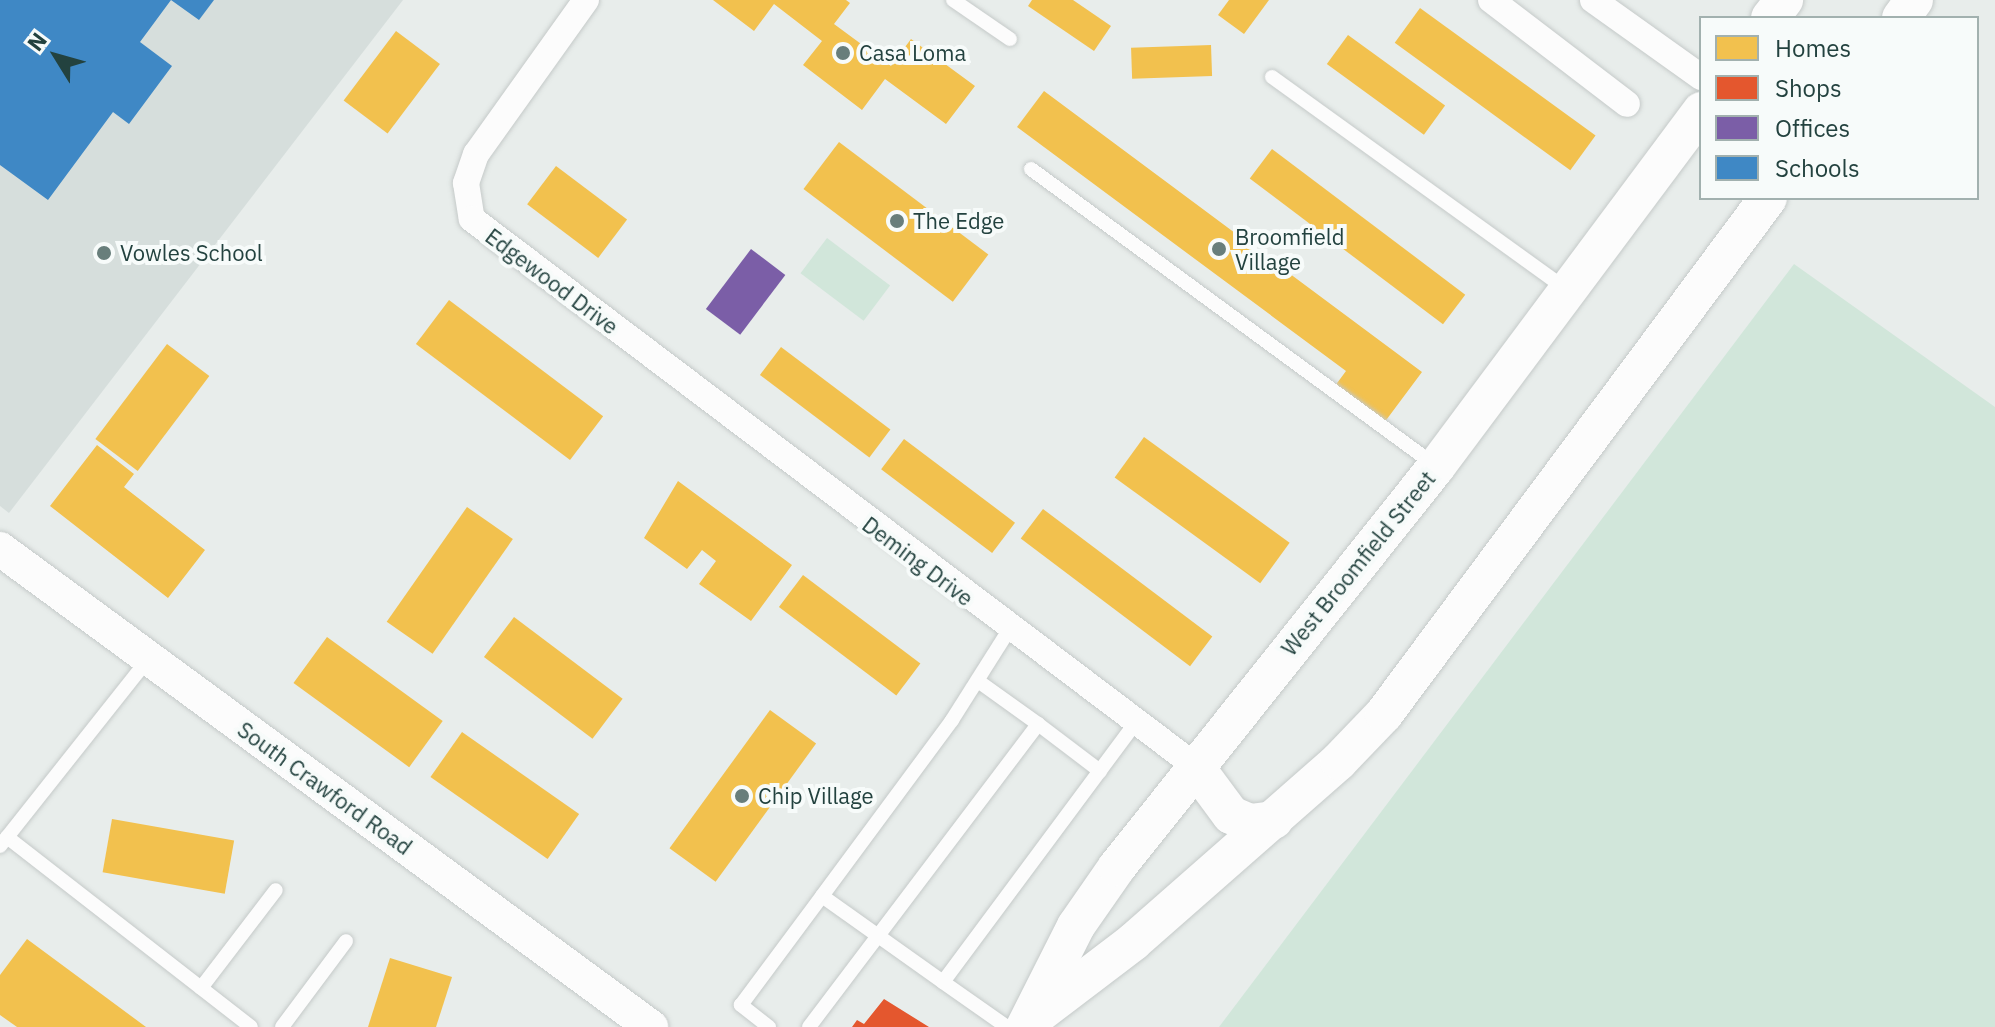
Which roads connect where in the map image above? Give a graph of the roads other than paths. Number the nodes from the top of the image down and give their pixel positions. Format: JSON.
{"nodes":[{"id":1,"x":586,"y":0,"type":"edge"},
{"id":2,"x":953,"y":0,"type":"edge"},
{"id":3,"x":1491,"y":0,"type":"edge"},
{"id":4,"x":1593,"y":0,"type":"edge"},
{"id":5,"x":1784,"y":0,"type":"edge"},
{"id":6,"x":1772,"y":16,"type":"edge"},
{"id":7,"x":1010,"y":39,"type":"dead end"},
{"id":8,"x":1699,"y":76,"type":"edge"},
{"id":9,"x":1272,"y":77,"type":"dead end"},
{"id":10,"x":1627,"y":104,"type":"dead end"},
{"id":11,"x":1699,"y":114,"type":"edge"},
{"id":12,"x":1031,"y":169,"type":"dead end"},
{"id":13,"x":1767,"y":200,"type":"edge"},
{"id":14,"x":1569,"y":290,"type":"junction"},
{"id":15,"x":646,"y":352,"type":"joint"},
{"id":16,"x":1436,"y":467,"type":"junction"},
{"id":17,"x":0,"y":549,"type":"edge"},
{"id":18,"x":1009,"y":630,"type":"junction"},
{"id":19,"x":148,"y":658,"type":"junction"},
{"id":20,"x":978,"y":681,"type":"junction"},
{"id":21,"x":1135,"y":723,"type":"junction"},
{"id":22,"x":1038,"y":724,"type":"junction"},
{"id":23,"x":1194,"y":765,"type":"junction"},
{"id":24,"x":1100,"y":771,"type":"junction"},
{"id":25,"x":1274,"y":820,"type":"junction"},
{"id":26,"x":4,"y":841,"type":"edge"},
{"id":27,"x":276,"y":890,"type":"dead end"},
{"id":28,"x":822,"y":896,"type":"junction"},
{"id":29,"x":878,"y":936,"type":"junction"},
{"id":30,"x":346,"y":941,"type":"dead end"},
{"id":31,"x":943,"y":982,"type":"junction"},
{"id":32,"x":201,"y":988,"type":"junction"},
{"id":33,"x":1020,"y":1026,"type":"edge"},
{"id":34,"x":251,"y":1027,"type":"edge"},
{"id":35,"x":282,"y":1027,"type":"edge"},
{"id":36,"x":651,"y":1027,"type":"edge"},
{"id":37,"x":769,"y":1027,"type":"edge"},
{"id":38,"x":809,"y":1027,"type":"edge"}],
"edges":[{"from":1,"to":15,"type":"street","name":"Edgewood Drive"},
{"from":2,"to":7,"type":"lane"},
{"from":3,"to":10,"type":"street"},
{"from":4,"to":8,"type":"street"},
{"from":5,"to":6,"type":"main road"},
{"from":9,"to":14,"type":"lane"},
{"from":11,"to":14,"type":"main road","name":"West Broomfield Street"},
{"from":12,"to":16,"type":"lane"},
{"from":13,"to":25,"type":"main road"},
{"from":14,"to":16,"type":"main road","name":"West Broomfield Street"},
{"from":15,"to":18,"type":"street","name":"Deming Drive"},
{"from":16,"to":23,"type":"main road","name":"West Broomfield Street"},
{"from":17,"to":19,"type":"street","name":"South Crawford Road"},
{"from":18,"to":20,"type":"lane"},
{"from":18,"to":21,"type":"street","name":"Deming Drive"},
{"from":19,"to":26,"type":"lane"},
{"from":19,"to":36,"type":"street","name":"South Crawford Road"},
{"from":20,"to":22,"type":"lane"},
{"from":20,"to":28,"type":"lane"},
{"from":21,"to":23,"type":"street","name":"Deming Drive"},
{"from":21,"to":24,"type":"lane"},
{"from":22,"to":24,"type":"lane"},
{"from":22,"to":29,"type":"lane"},
{"from":23,"to":25,"type":"main road"},
{"from":23,"to":33,"type":"main road","name":"West Broomfield Street"},
{"from":24,"to":31,"type":"lane"},
{"from":25,"to":33,"type":"main road"},
{"from":26,"to":32,"type":"lane"},
{"from":27,"to":32,"type":"lane"},
{"from":28,"to":29,"type":"lane"},
{"from":28,"to":37,"type":"lane"},
{"from":29,"to":31,"type":"lane"},
{"from":29,"to":38,"type":"lane"},
{"from":30,"to":35,"type":"lane"},
{"from":31,"to":33,"type":"lane"},
{"from":32,"to":34,"type":"lane"}]}
